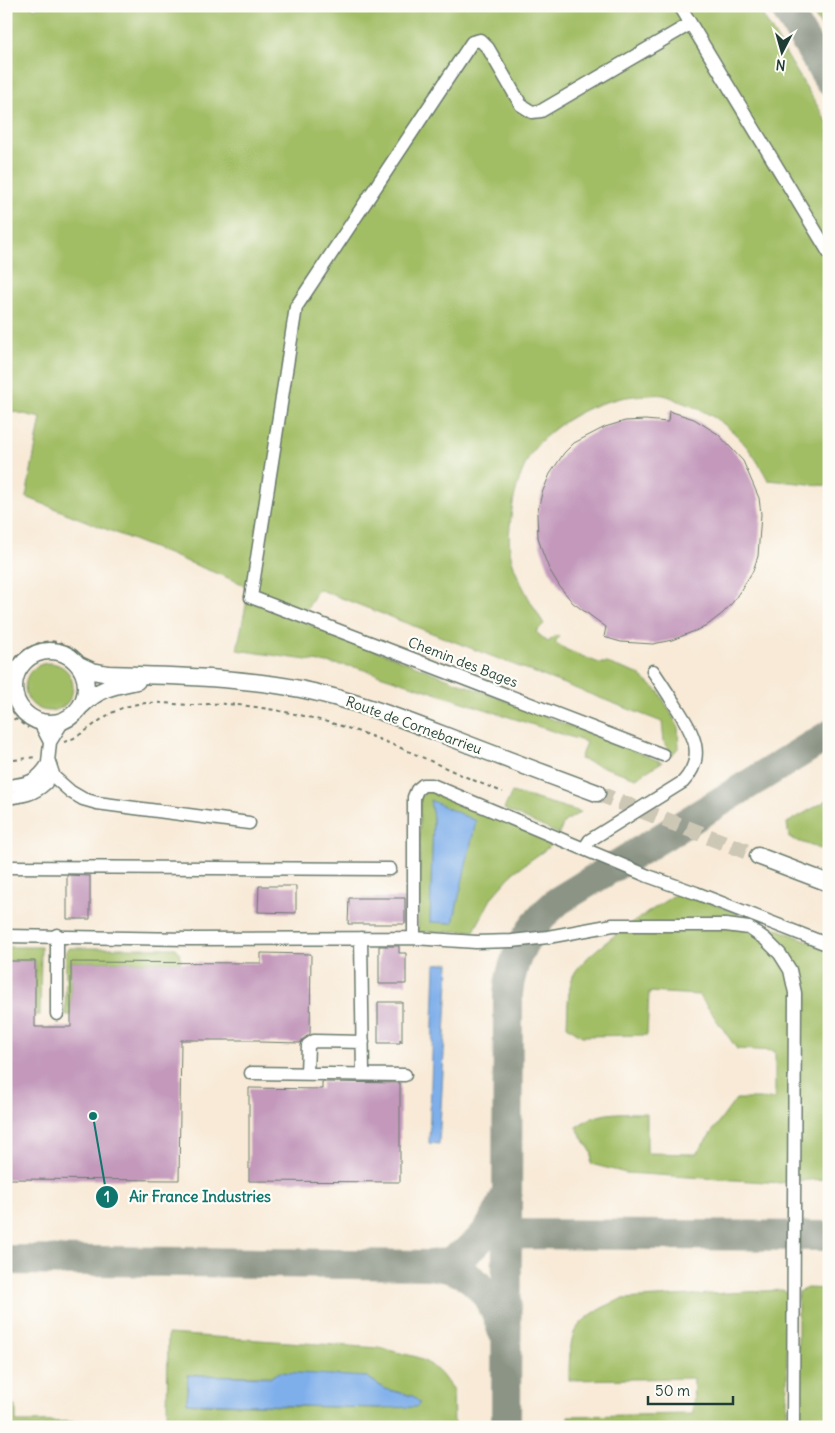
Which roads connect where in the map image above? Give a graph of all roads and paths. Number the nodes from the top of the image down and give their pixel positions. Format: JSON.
{"nodes":[{"id":1,"x":680,"y":6,"type":"edge"},
{"id":2,"x":690,"y":24,"type":"junction"},
{"id":3,"x":829,"y":253,"type":"edge"},
{"id":4,"x":79,"y":659,"type":"junction"},
{"id":5,"x":653,"y":671,"type":"dead end"},
{"id":6,"x":10,"y":674,"type":"edge"},
{"id":7,"x":166,"y":676,"type":"junction"},
{"id":8,"x":81,"y":706,"type":"junction"},
{"id":9,"x":13,"y":707,"type":"edge"},
{"id":10,"x":6,"y":716,"type":"edge"},
{"id":11,"x":63,"y":721,"type":"junction"},
{"id":12,"x":34,"y":725,"type":"junction"},
{"id":13,"x":55,"y":743,"type":"junction"},
{"id":14,"x":663,"y":756,"type":"dead end"},
{"id":15,"x":43,"y":759,"type":"junction"},
{"id":16,"x":6,"y":761,"type":"edge"},
{"id":17,"x":6,"y":786,"type":"edge"},
{"id":18,"x":503,"y":792,"type":"dead end"},
{"id":19,"x":597,"y":794,"type":"tunnel mouth"},
{"id":20,"x":6,"y":798,"type":"edge"},
{"id":21,"x":249,"y":823,"type":"dead end"},
{"id":22,"x":584,"y":849,"type":"junction"},
{"id":23,"x":758,"y":856,"type":"tunnel mouth"},
{"id":24,"x":6,"y":867,"type":"edge"},
{"id":25,"x":390,"y":869,"type":"dead end"},
{"id":26,"x":829,"y":883,"type":"edge"},
{"id":27,"x":6,"y":936,"type":"edge"},
{"id":28,"x":57,"y":936,"type":"junction"},
{"id":29,"x":361,"y":938,"type":"junction"},
{"id":30,"x":414,"y":938,"type":"junction"},
{"id":31,"x":829,"y":945,"type":"edge"},
{"id":32,"x":57,"y":1014,"type":"dead end"},
{"id":33,"x":363,"y":1042,"type":"junction"},
{"id":34,"x":250,"y":1073,"type":"dead end"},
{"id":35,"x":307,"y":1073,"type":"junction"},
{"id":36,"x":363,"y":1074,"type":"junction"},
{"id":37,"x":405,"y":1075,"type":"dead end"},
{"id":38,"x":793,"y":1427,"type":"edge"}],
"edges":[{"from":1,"to":2,"type":"street"},
{"from":2,"to":3,"type":"street"},
{"from":2,"to":14,"type":"street","name":"Chemin des Bages"},
{"from":4,"to":6,"type":"main road"},
{"from":4,"to":6,"type":"path"},
{"from":4,"to":7,"type":"main road","name":"Route de Cornebarrieu"},
{"from":4,"to":8,"type":"main road"},
{"from":5,"to":22,"type":"street"},
{"from":6,"to":9,"type":"main road"},
{"from":7,"to":8,"type":"main road","name":"Route de Cornebarrieu"},
{"from":7,"to":19,"type":"main road","name":"Route de Cornebarrieu"},
{"from":8,"to":11,"type":"main road"},
{"from":9,"to":12,"type":"main road"},
{"from":10,"to":12,"type":"path"},
{"from":11,"to":12,"type":"main road"},
{"from":11,"to":13,"type":"street"},
{"from":12,"to":13,"type":"street"},
{"from":13,"to":15,"type":"street"},
{"from":13,"to":18,"type":"path"},
{"from":15,"to":16,"type":"path"},
{"from":15,"to":17,"type":"street"},
{"from":15,"to":20,"type":"street"},
{"from":15,"to":21,"type":"street"},
{"from":22,"to":30,"type":"street"},
{"from":22,"to":31,"type":"street"},
{"from":23,"to":26,"type":"main road"},
{"from":24,"to":25,"type":"street"},
{"from":27,"to":28,"type":"street"},
{"from":28,"to":29,"type":"street"},
{"from":28,"to":32,"type":"street"},
{"from":29,"to":30,"type":"street"},
{"from":29,"to":33,"type":"street"},
{"from":30,"to":38,"type":"street"},
{"from":33,"to":35,"type":"street"},
{"from":33,"to":36,"type":"street"},
{"from":34,"to":35,"type":"street"},
{"from":35,"to":36,"type":"street"},
{"from":36,"to":37,"type":"street"}]}
